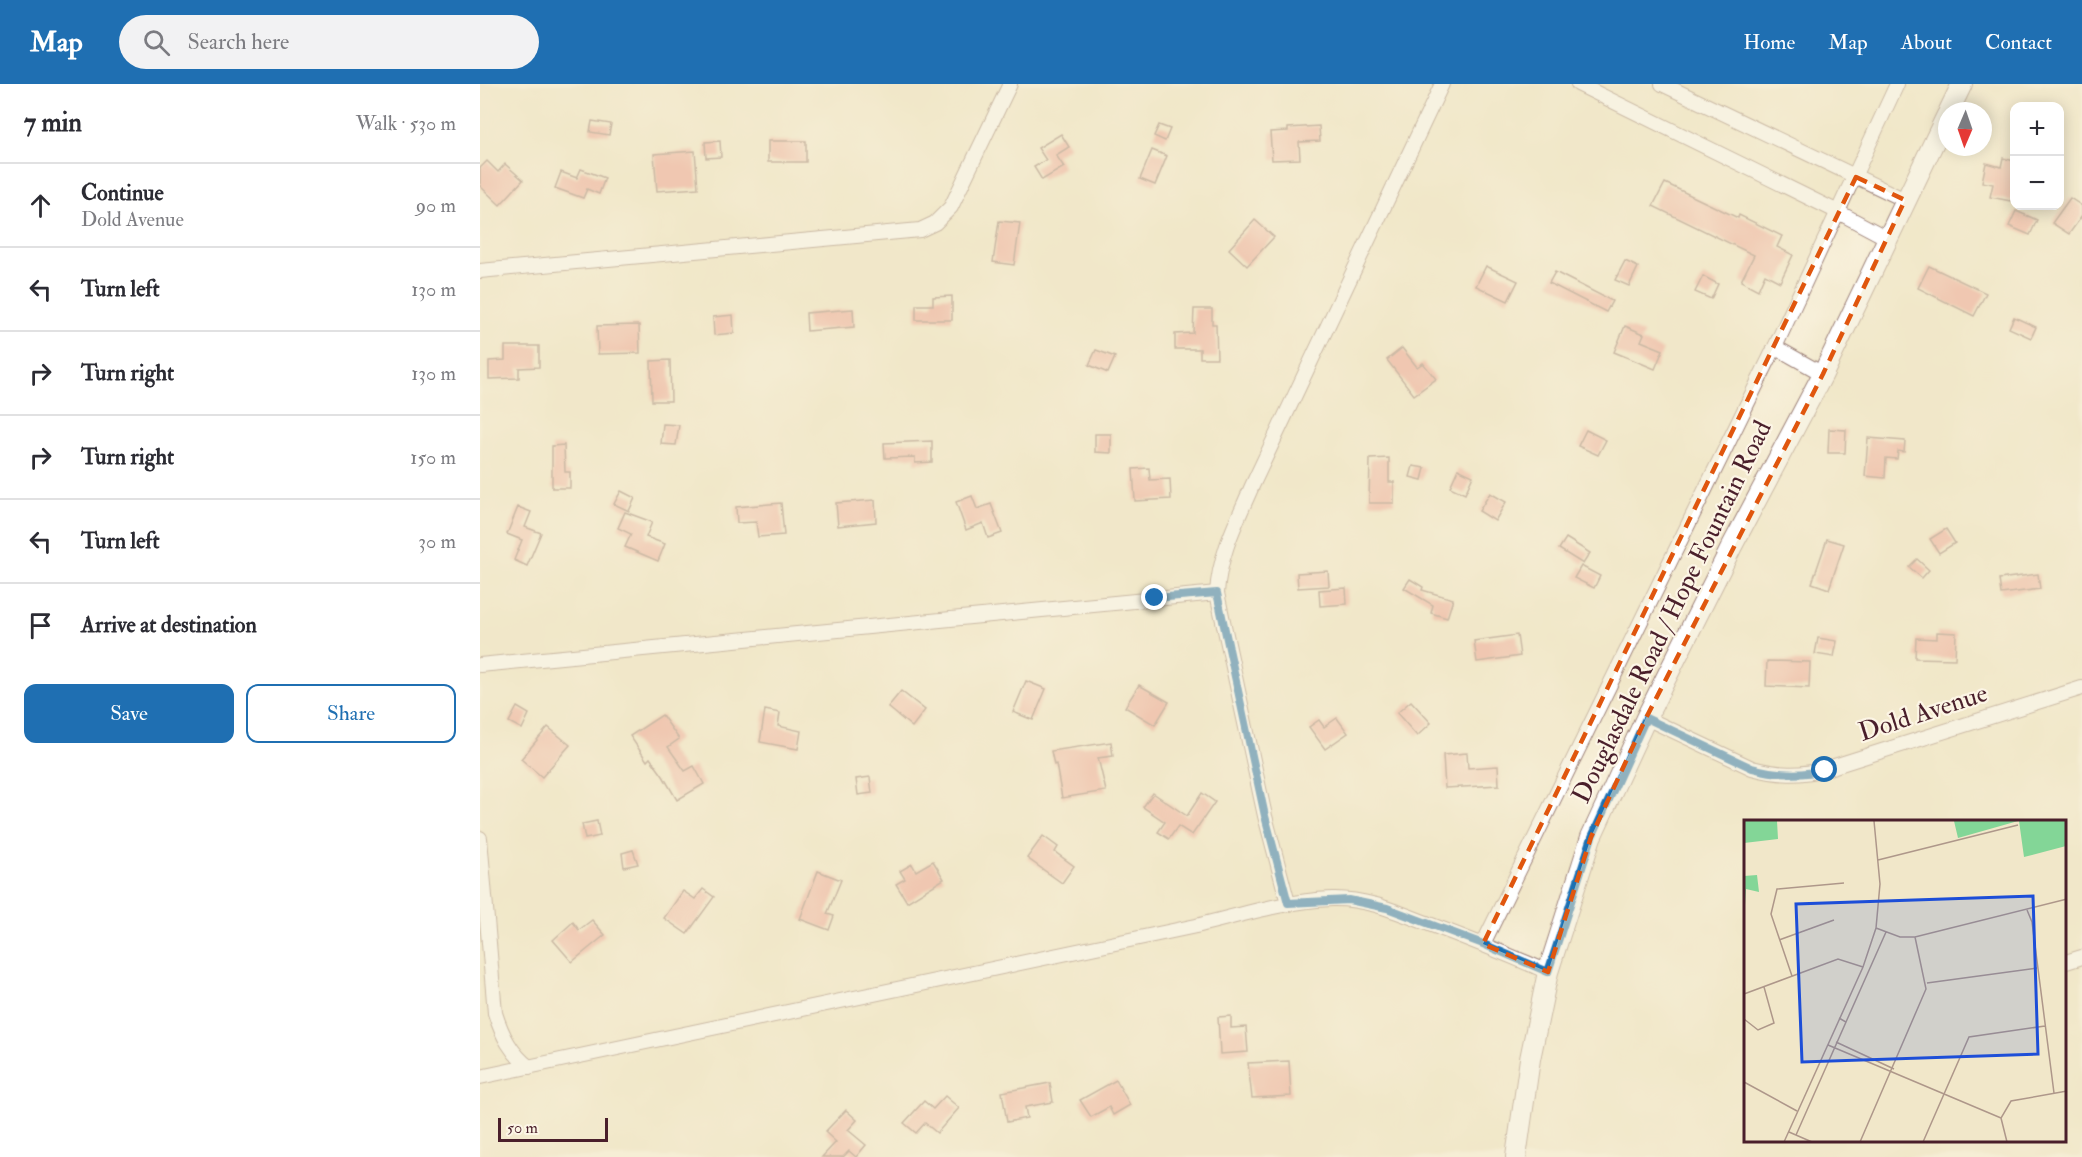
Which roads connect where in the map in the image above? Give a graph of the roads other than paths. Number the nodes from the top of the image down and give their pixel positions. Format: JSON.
{"nodes":[{"id":1,"x":1010,"y":84,"type":"edge"},
{"id":2,"x":1442,"y":84,"type":"edge"},
{"id":3,"x":1578,"y":84,"type":"edge"},
{"id":4,"x":1662,"y":84,"type":"edge"},
{"id":5,"x":1897,"y":84,"type":"edge"},
{"id":6,"x":1962,"y":84,"type":"edge"},
{"id":7,"x":1953,"y":102,"type":"edge"},
{"id":8,"x":1938,"y":133,"type":"edge"},
{"id":9,"x":1856,"y":177,"type":"junction"},
{"id":10,"x":1905,"y":200,"type":"junction"},
{"id":11,"x":1838,"y":212,"type":"junction"},
{"id":12,"x":1887,"y":238,"type":"junction"},
{"id":13,"x":480,"y":271,"type":"edge"},
{"id":14,"x":1775,"y":347,"type":"junction"},
{"id":15,"x":1823,"y":374,"type":"junction"},
{"id":16,"x":1217,"y":593,"type":"junction"},
{"id":17,"x":480,"y":665,"type":"edge"},
{"id":18,"x":2082,"y":688,"type":"edge"},
{"id":19,"x":1646,"y":718,"type":"junction"},
{"id":20,"x":480,"y":838,"type":"edge"},
{"id":21,"x":1288,"y":903,"type":"junction"},
{"id":22,"x":1483,"y":944,"type":"junction"},
{"id":23,"x":2082,"y":957,"type":"edge"},
{"id":24,"x":2067,"y":962,"type":"edge"},
{"id":25,"x":1548,"y":972,"type":"junction"},
{"id":26,"x":529,"y":1067,"type":"junction"},
{"id":27,"x":480,"y":1077,"type":"edge"},
{"id":28,"x":1516,"y":1157,"type":"edge"}],
"edges":[{"from":1,"to":13,"type":"street"},
{"from":2,"to":16,"type":"street"},
{"from":3,"to":11,"type":"street"},
{"from":4,"to":9,"type":"street"},
{"from":5,"to":9,"type":"street"},
{"from":6,"to":7,"type":"main road","name":"Douglasdale Road / Hope Fountain Road"},
{"from":8,"to":10,"type":"main road","name":"Douglasdale Road / Hope Fountain Road"},
{"from":9,"to":10,"type":"street"},
{"from":9,"to":11,"type":"street"},
{"from":10,"to":12,"type":"main road","name":"Douglasdale Road / Hope Fountain Road"},
{"from":11,"to":12,"type":"street"},
{"from":11,"to":14,"type":"street"},
{"from":12,"to":15,"type":"main road","name":"Douglasdale Road / Hope Fountain Road"},
{"from":14,"to":15,"type":"street"},
{"from":14,"to":22,"type":"street"},
{"from":15,"to":19,"type":"main road","name":"Douglasdale Road / Hope Fountain Road"},
{"from":16,"to":17,"type":"street"},
{"from":16,"to":21,"type":"street"},
{"from":18,"to":19,"type":"street","name":"Dold Avenue"},
{"from":19,"to":25,"type":"main road","name":"Douglasdale Road / Hope Fountain Road"},
{"from":20,"to":26,"type":"street"},
{"from":21,"to":22,"type":"street"},
{"from":21,"to":26,"type":"street"},
{"from":22,"to":25,"type":"street"},
{"from":23,"to":24,"type":"street"},
{"from":25,"to":28,"type":"main road","name":"Douglasdale Road / Hope Fountain Road"},
{"from":26,"to":27,"type":"street"}]}
